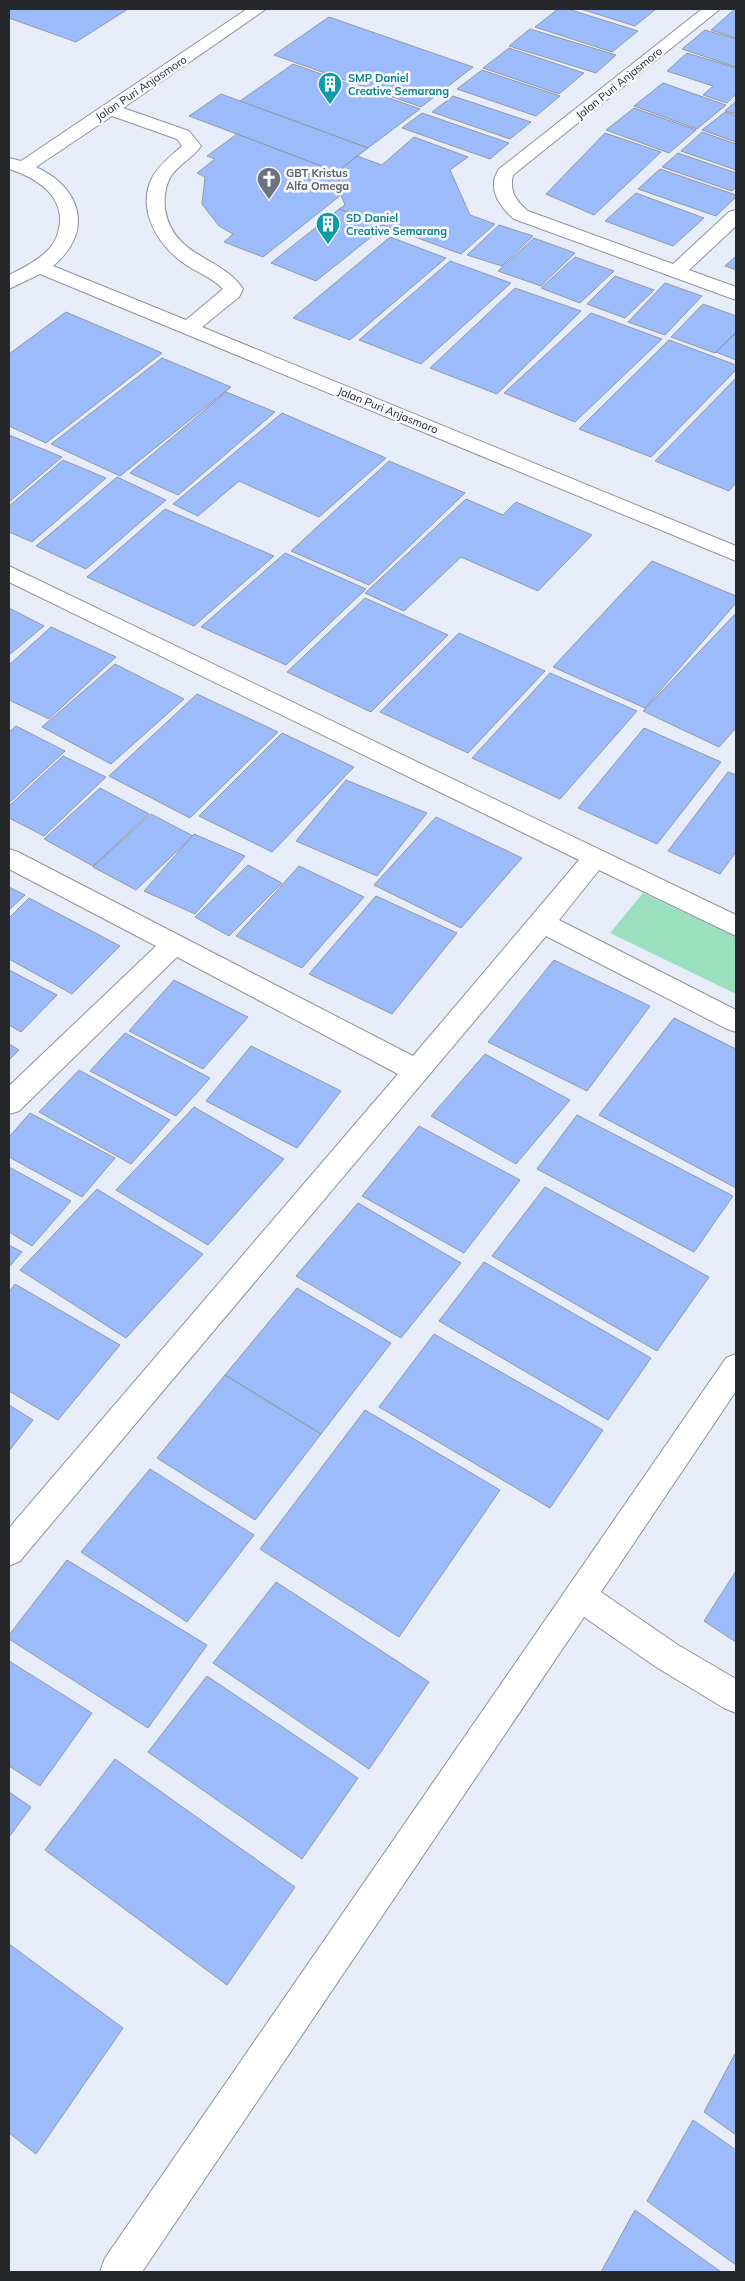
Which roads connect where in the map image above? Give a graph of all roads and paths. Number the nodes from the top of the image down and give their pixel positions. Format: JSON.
{"nodes":[{"id":1,"x":258,"y":9,"type":"edge"},
{"id":2,"x":712,"y":9,"type":"edge"},
{"id":3,"x":110,"y":109,"type":"junction"},
{"id":4,"x":16,"y":165,"type":"edge"},
{"id":5,"x":736,"y":216,"type":"edge"},
{"id":6,"x":40,"y":267,"type":"junction"},
{"id":7,"x":676,"y":272,"type":"junction"},
{"id":8,"x":9,"y":283,"type":"edge"},
{"id":9,"x":736,"y":294,"type":"edge"},
{"id":10,"x":188,"y":328,"type":"junction"},
{"id":11,"x":736,"y":554,"type":"edge"},
{"id":12,"x":9,"y":573,"type":"edge"},
{"id":13,"x":9,"y":858,"type":"edge"},
{"id":14,"x":595,"y":858,"type":"junction"},
{"id":15,"x":542,"y":923,"type":"junction"},
{"id":16,"x":736,"y":926,"type":"edge"},
{"id":17,"x":175,"y":944,"type":"junction"},
{"id":18,"x":736,"y":1022,"type":"edge"},
{"id":19,"x":415,"y":1070,"type":"junction"},
{"id":20,"x":9,"y":1103,"type":"edge"},
{"id":21,"x":736,"y":1367,"type":"edge"},
{"id":22,"x":9,"y":1551,"type":"edge"},
{"id":23,"x":581,"y":1596,"type":"junction"},
{"id":24,"x":736,"y":1698,"type":"edge"},
{"id":25,"x":119,"y":2272,"type":"edge"}],
"edges":[{"from":1,"to":3,"type":"street","name":"Jalan Puri Anjasmoro"},
{"from":2,"to":7,"type":"street","name":"Jalan Puri Anjasmoro"},
{"from":3,"to":4,"type":"street","name":"Jalan Puri Anjasmoro"},
{"from":3,"to":10,"type":"street"},
{"from":4,"to":6,"type":"street"},
{"from":5,"to":7,"type":"street"},
{"from":6,"to":8,"type":"street"},
{"from":6,"to":10,"type":"street","name":"Jalan Puri Anjasmoro"},
{"from":7,"to":9,"type":"street","name":"Jalan Puri Anjasmoro"},
{"from":10,"to":11,"type":"street","name":"Jalan Puri Anjasmoro"},
{"from":12,"to":14,"type":"street"},
{"from":13,"to":17,"type":"street"},
{"from":14,"to":15,"type":"street"},
{"from":14,"to":16,"type":"street"},
{"from":15,"to":18,"type":"street"},
{"from":15,"to":19,"type":"street"},
{"from":17,"to":19,"type":"street"},
{"from":17,"to":20,"type":"street"},
{"from":19,"to":22,"type":"street"},
{"from":21,"to":23,"type":"street"},
{"from":23,"to":24,"type":"street"},
{"from":23,"to":25,"type":"street"}]}
